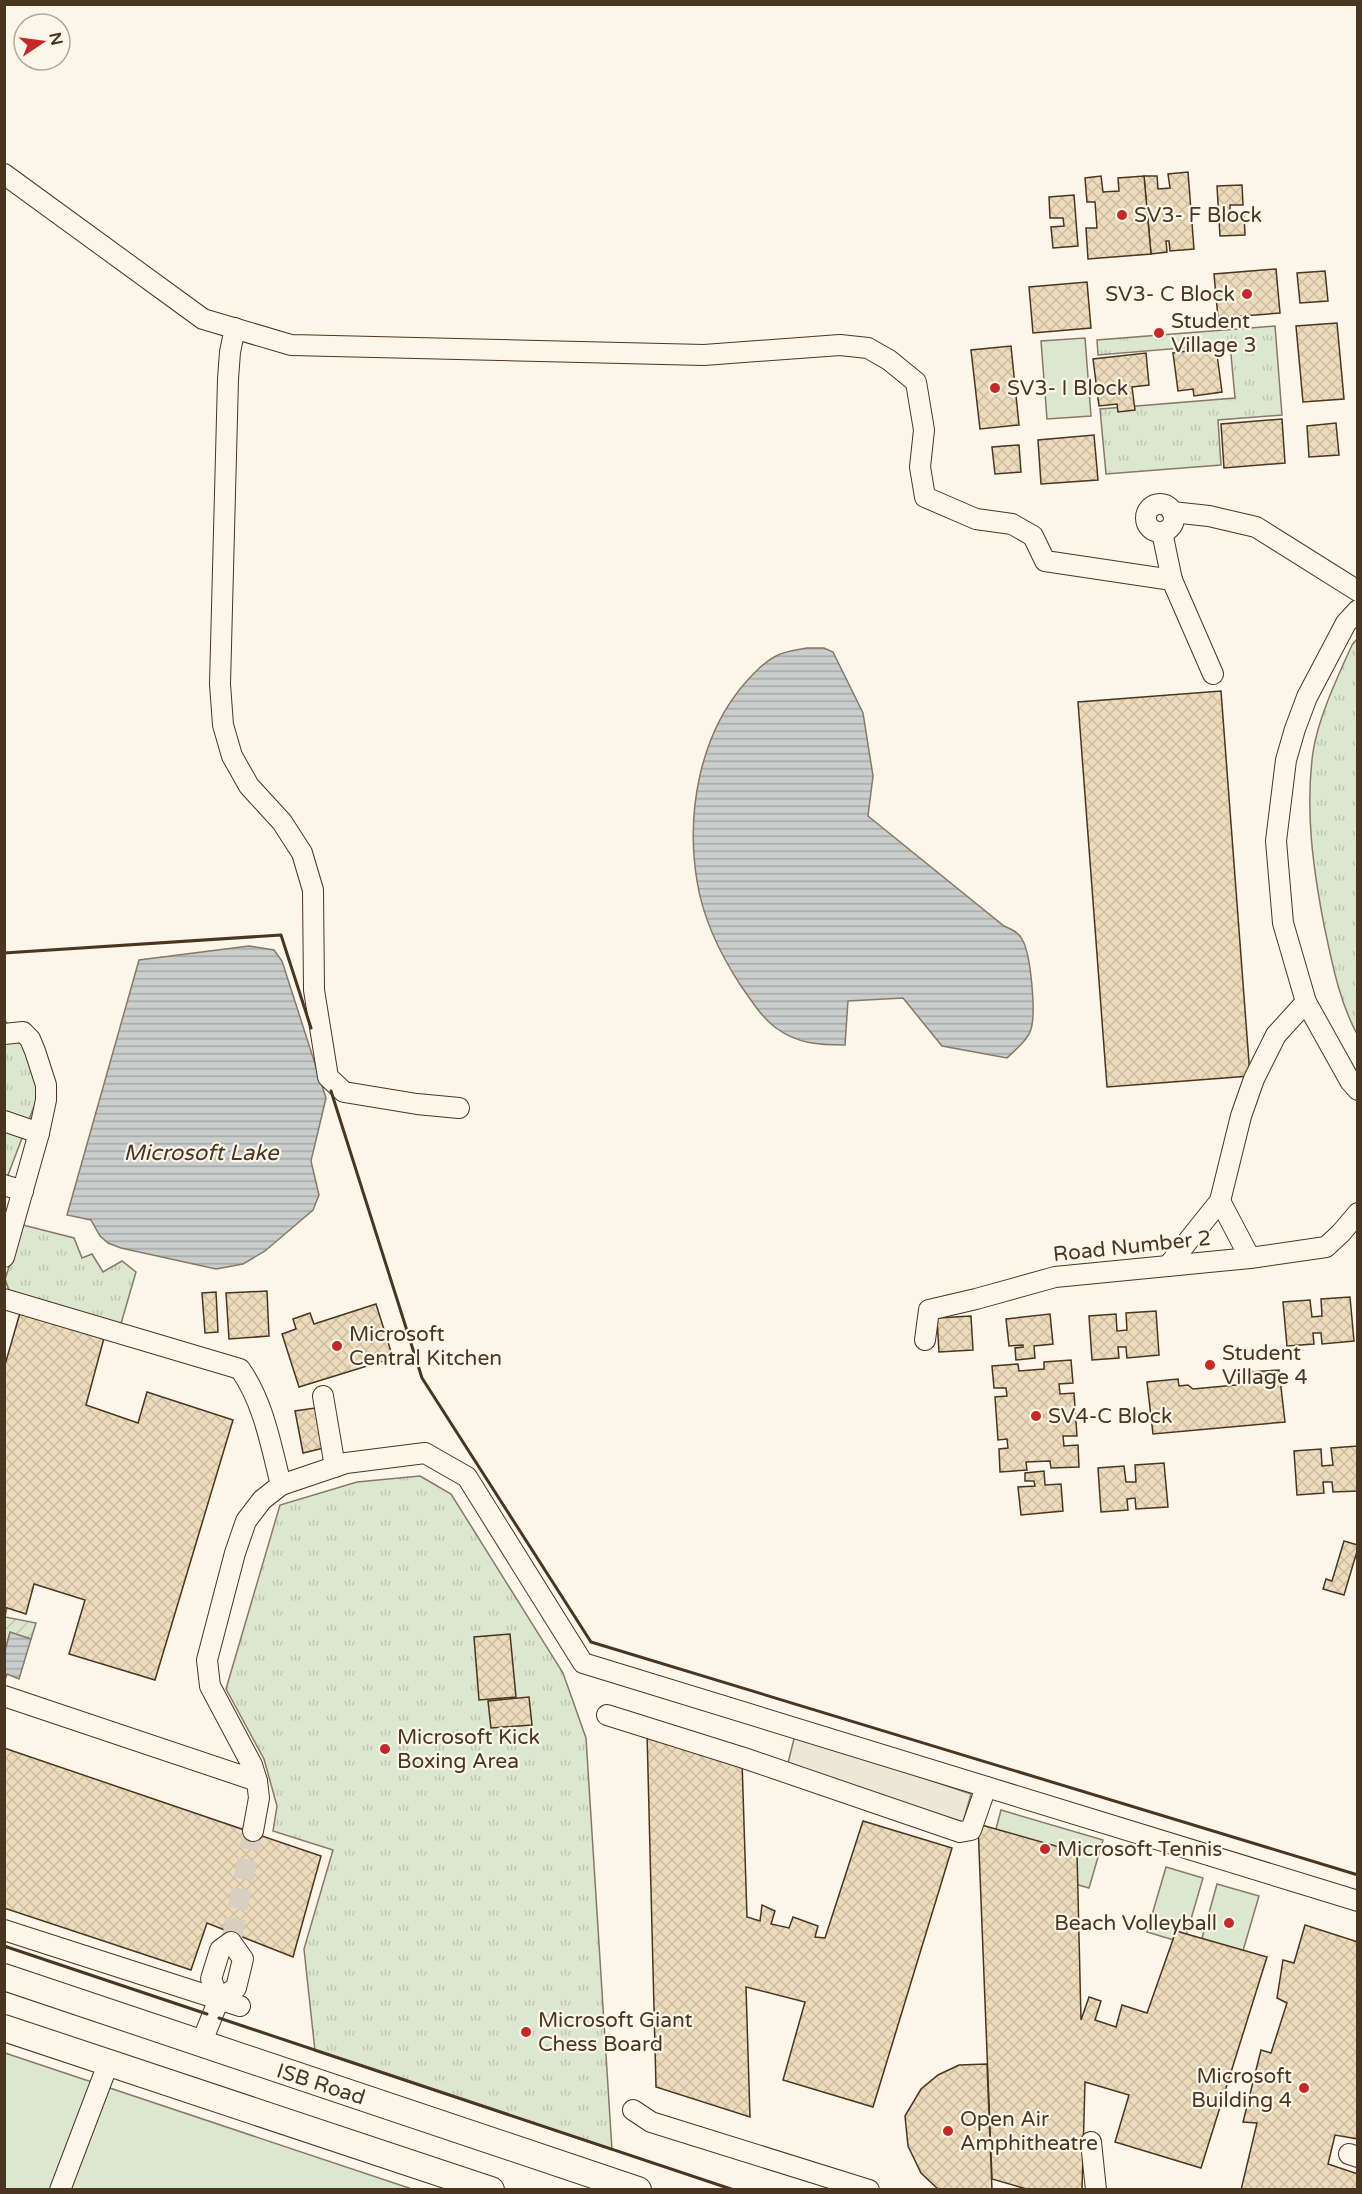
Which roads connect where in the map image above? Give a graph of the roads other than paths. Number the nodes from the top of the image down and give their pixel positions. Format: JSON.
{"nodes":[{"id":1,"x":4,"y":174,"type":"edge"},
{"id":2,"x":235,"y":328,"type":"junction"},
{"id":3,"x":1172,"y":580,"type":"junction"},
{"id":4,"x":1358,"y":591,"type":"edge"},
{"id":5,"x":1358,"y":610,"type":"edge"},
{"id":6,"x":1213,"y":674,"type":"dead end"},
{"id":7,"x":1306,"y":1002,"type":"junction"},
{"id":8,"x":4,"y":1034,"type":"edge"},
{"id":9,"x":1358,"y":1090,"type":"edge"},
{"id":10,"x":459,"y":1108,"type":"dead end"},
{"id":11,"x":4,"y":1122,"type":"edge"},
{"id":12,"x":39,"y":1133,"type":"junction"},
{"id":13,"x":4,"y":1185,"type":"edge"},
{"id":14,"x":23,"y":1191,"type":"junction"},
{"id":15,"x":1220,"y":1201,"type":"junction"},
{"id":16,"x":1358,"y":1213,"type":"edge"},
{"id":17,"x":6,"y":1244,"type":"edge"},
{"id":18,"x":1250,"y":1258,"type":"junction"},
{"id":19,"x":1168,"y":1266,"type":"junction"},
{"id":20,"x":4,"y":1299,"type":"edge"},
{"id":21,"x":925,"y":1340,"type":"dead end"},
{"id":22,"x":323,"y":1396,"type":"dead end"},
{"id":23,"x":335,"y":1467,"type":"junction"},
{"id":24,"x":281,"y":1485,"type":"junction"},
{"id":25,"x":4,"y":1696,"type":"edge"},
{"id":26,"x":607,"y":1715,"type":"dead end"},
{"id":27,"x":257,"y":1781,"type":"junction"},
{"id":28,"x":986,"y":1787,"type":"junction"},
{"id":29,"x":253,"y":1831,"type":"tunnel mouth"},
{"id":30,"x":1358,"y":1901,"type":"edge"},
{"id":31,"x":4,"y":1930,"type":"edge"},
{"id":32,"x":4,"y":1977,"type":"edge"},
{"id":33,"x":219,"y":2000,"type":"junction"},
{"id":34,"x":240,"y":2006,"type":"dead end"},
{"id":35,"x":4,"y":2028,"type":"edge"},
{"id":36,"x":201,"y":2044,"type":"junction"},
{"id":37,"x":108,"y":2064,"type":"junction"},
{"id":38,"x":633,"y":2110,"type":"dead end"},
{"id":39,"x":1092,"y":2142,"type":"dead end"},
{"id":40,"x":60,"y":2190,"type":"edge"},
{"id":41,"x":491,"y":2190,"type":"edge"},
{"id":42,"x":638,"y":2190,"type":"edge"},
{"id":43,"x":869,"y":2190,"type":"edge"},
{"id":44,"x":1096,"y":2190,"type":"edge"}],
"edges":[{"from":1,"to":2,"type":"lane"},
{"from":2,"to":3,"type":"lane"},
{"from":2,"to":10,"type":"lane"},
{"from":3,"to":4,"type":"lane"},
{"from":3,"to":6,"type":"lane"},
{"from":5,"to":7,"type":"lane"},
{"from":7,"to":9,"type":"lane"},
{"from":7,"to":15,"type":"lane"},
{"from":8,"to":12,"type":"lane"},
{"from":11,"to":12,"type":"lane"},
{"from":12,"to":14,"type":"lane"},
{"from":13,"to":14,"type":"lane"},
{"from":14,"to":17,"type":"lane"},
{"from":15,"to":18,"type":"lane"},
{"from":15,"to":19,"type":"lane"},
{"from":16,"to":18,"type":"lane","name":"Road Number 2"},
{"from":18,"to":19,"type":"lane","name":"Road Number 2"},
{"from":19,"to":21,"type":"lane","name":"Road Number 2"},
{"from":20,"to":24,"type":"lane"},
{"from":22,"to":23,"type":"lane"},
{"from":23,"to":24,"type":"lane"},
{"from":23,"to":28,"type":"lane"},
{"from":24,"to":27,"type":"lane"},
{"from":25,"to":27,"type":"lane"},
{"from":26,"to":28,"type":"lane"},
{"from":27,"to":29,"type":"lane"},
{"from":28,"to":30,"type":"lane"},
{"from":31,"to":33,"type":"lane"},
{"from":32,"to":36,"type":"main road","name":"ISB Road"},
{"from":33,"to":33,"type":"lane"},
{"from":33,"to":34,"type":"lane"},
{"from":33,"to":36,"type":"lane"},
{"from":35,"to":37,"type":"main road"},
{"from":36,"to":42,"type":"main road","name":"ISB Road"},
{"from":37,"to":40,"type":"lane"},
{"from":37,"to":41,"type":"main road"},
{"from":38,"to":43,"type":"lane"},
{"from":39,"to":44,"type":"lane"}]}
